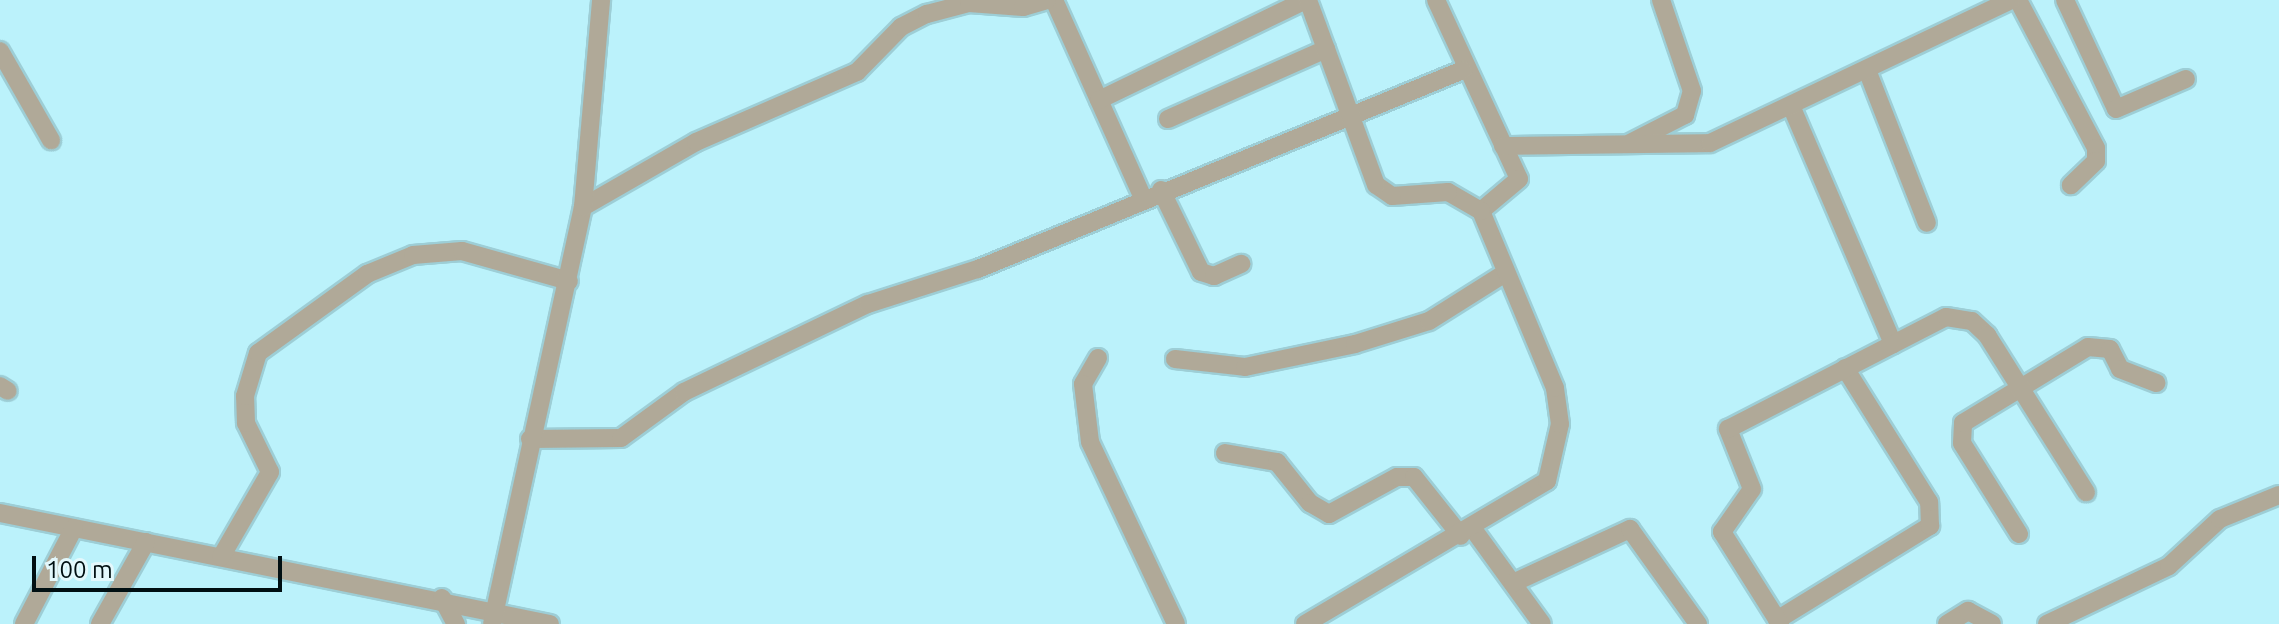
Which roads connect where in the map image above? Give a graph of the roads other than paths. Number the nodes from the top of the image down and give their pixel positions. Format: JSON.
{"nodes":[{"id":1,"x":601,"y":0,"type":"edge"},
{"id":2,"x":1047,"y":0,"type":"edge"},
{"id":3,"x":1054,"y":0,"type":"edge"},
{"id":4,"x":1307,"y":0,"type":"edge"},
{"id":5,"x":1436,"y":0,"type":"edge"},
{"id":6,"x":1661,"y":0,"type":"edge"},
{"id":7,"x":2011,"y":0,"type":"edge"},
{"id":8,"x":2018,"y":0,"type":"edge"},
{"id":9,"x":2065,"y":0,"type":"edge"},
{"id":10,"x":924,"y":7,"type":"edge"},
{"id":11,"x":1326,"y":49,"type":"junction"},
{"id":12,"x":0,"y":51,"type":"edge"},
{"id":13,"x":1463,"y":70,"type":"junction"},
{"id":14,"x":1867,"y":70,"type":"junction"},
{"id":15,"x":2186,"y":79,"type":"dead end"},
{"id":16,"x":1099,"y":100,"type":"junction"},
{"id":17,"x":1792,"y":108,"type":"junction"},
{"id":18,"x":1350,"y":112,"type":"junction"},
{"id":19,"x":1168,"y":119,"type":"dead end"},
{"id":20,"x":51,"y":140,"type":"dead end"},
{"id":21,"x":1630,"y":143,"type":"junction"},
{"id":22,"x":1503,"y":146,"type":"junction"},
{"id":23,"x":2071,"y":185,"type":"dead end"},
{"id":24,"x":1161,"y":190,"type":"junction"},
{"id":25,"x":1143,"y":198,"type":"junction"},
{"id":26,"x":583,"y":207,"type":"junction"},
{"id":27,"x":1481,"y":211,"type":"junction"},
{"id":28,"x":1927,"y":223,"type":"dead end"},
{"id":29,"x":1241,"y":264,"type":"dead end"},
{"id":30,"x":1502,"y":275,"type":"junction"},
{"id":31,"x":569,"y":281,"type":"junction"},
{"id":32,"x":1893,"y":344,"type":"junction"},
{"id":33,"x":1098,"y":358,"type":"dead end"},
{"id":34,"x":1175,"y":359,"type":"dead end"},
{"id":35,"x":1845,"y":368,"type":"junction"},
{"id":36,"x":2156,"y":383,"type":"dead end"},
{"id":37,"x":2021,"y":387,"type":"junction"},
{"id":38,"x":530,"y":439,"type":"junction"},
{"id":39,"x":1225,"y":453,"type":"dead end"},
{"id":40,"x":2086,"y":492,"type":"dead end"},
{"id":41,"x":2279,"y":495,"type":"edge"},
{"id":42,"x":0,"y":513,"type":"edge"},
{"id":43,"x":74,"y":528,"type":"junction"},
{"id":44,"x":1467,"y":532,"type":"junction"},
{"id":45,"x":2019,"y":534,"type":"dead end"},
{"id":46,"x":146,"y":542,"type":"junction"},
{"id":47,"x":221,"y":557,"type":"junction"},
{"id":48,"x":1513,"y":583,"type":"junction"},
{"id":49,"x":442,"y":598,"type":"junction"},
{"id":50,"x":494,"y":616,"type":"edge"},
{"id":51,"x":1779,"y":622,"type":"edge"},
{"id":52,"x":24,"y":624,"type":"edge"},
{"id":53,"x":100,"y":624,"type":"edge"},
{"id":54,"x":456,"y":624,"type":"edge"},
{"id":55,"x":550,"y":624,"type":"edge"},
{"id":56,"x":1176,"y":624,"type":"edge"},
{"id":57,"x":1305,"y":624,"type":"edge"},
{"id":58,"x":1542,"y":624,"type":"edge"},
{"id":59,"x":1698,"y":624,"type":"edge"},
{"id":60,"x":1947,"y":624,"type":"edge"},
{"id":61,"x":1992,"y":624,"type":"edge"},
{"id":62,"x":2047,"y":624,"type":"edge"}],
"edges":[{"from":1,"to":26,"type":"street"},
{"from":2,"to":10,"type":"street"},
{"from":3,"to":16,"type":"street"},
{"from":4,"to":11,"type":"street"},
{"from":4,"to":16,"type":"street"},
{"from":5,"to":13,"type":"street"},
{"from":6,"to":21,"type":"street"},
{"from":7,"to":14,"type":"street"},
{"from":8,"to":23,"type":"street"},
{"from":9,"to":15,"type":"street"},
{"from":10,"to":26,"type":"street"},
{"from":11,"to":18,"type":"street"},
{"from":11,"to":19,"type":"street"},
{"from":12,"to":20,"type":"street"},
{"from":13,"to":18,"type":"street"},
{"from":13,"to":22,"type":"street"},
{"from":14,"to":17,"type":"street"},
{"from":14,"to":28,"type":"street"},
{"from":16,"to":25,"type":"street"},
{"from":17,"to":21,"type":"street"},
{"from":17,"to":32,"type":"street"},
{"from":18,"to":24,"type":"street"},
{"from":18,"to":27,"type":"street"},
{"from":21,"to":22,"type":"street"},
{"from":22,"to":27,"type":"street"},
{"from":24,"to":25,"type":"street"},
{"from":24,"to":29,"type":"street"},
{"from":25,"to":38,"type":"street"},
{"from":26,"to":31,"type":"street"},
{"from":27,"to":30,"type":"street"},
{"from":30,"to":34,"type":"street"},
{"from":30,"to":44,"type":"street"},
{"from":31,"to":38,"type":"street"},
{"from":31,"to":47,"type":"street"},
{"from":32,"to":35,"type":"street"},
{"from":32,"to":37,"type":"street"},
{"from":33,"to":56,"type":"street"},
{"from":35,"to":51,"type":"street"},
{"from":35,"to":51,"type":"street"},
{"from":36,"to":37,"type":"street"},
{"from":37,"to":40,"type":"street"},
{"from":37,"to":45,"type":"street"},
{"from":38,"to":50,"type":"street"},
{"from":39,"to":44,"type":"street"},
{"from":41,"to":62,"type":"street"},
{"from":42,"to":43,"type":"street"},
{"from":43,"to":46,"type":"street"},
{"from":43,"to":52,"type":"street"},
{"from":44,"to":48,"type":"street"},
{"from":44,"to":57,"type":"street"},
{"from":46,"to":47,"type":"street"},
{"from":46,"to":53,"type":"street"},
{"from":47,"to":49,"type":"street"},
{"from":48,"to":58,"type":"street"},
{"from":48,"to":59,"type":"street"},
{"from":49,"to":50,"type":"street"},
{"from":49,"to":54,"type":"street"},
{"from":50,"to":55,"type":"street"},
{"from":60,"to":61,"type":"street"}]}
